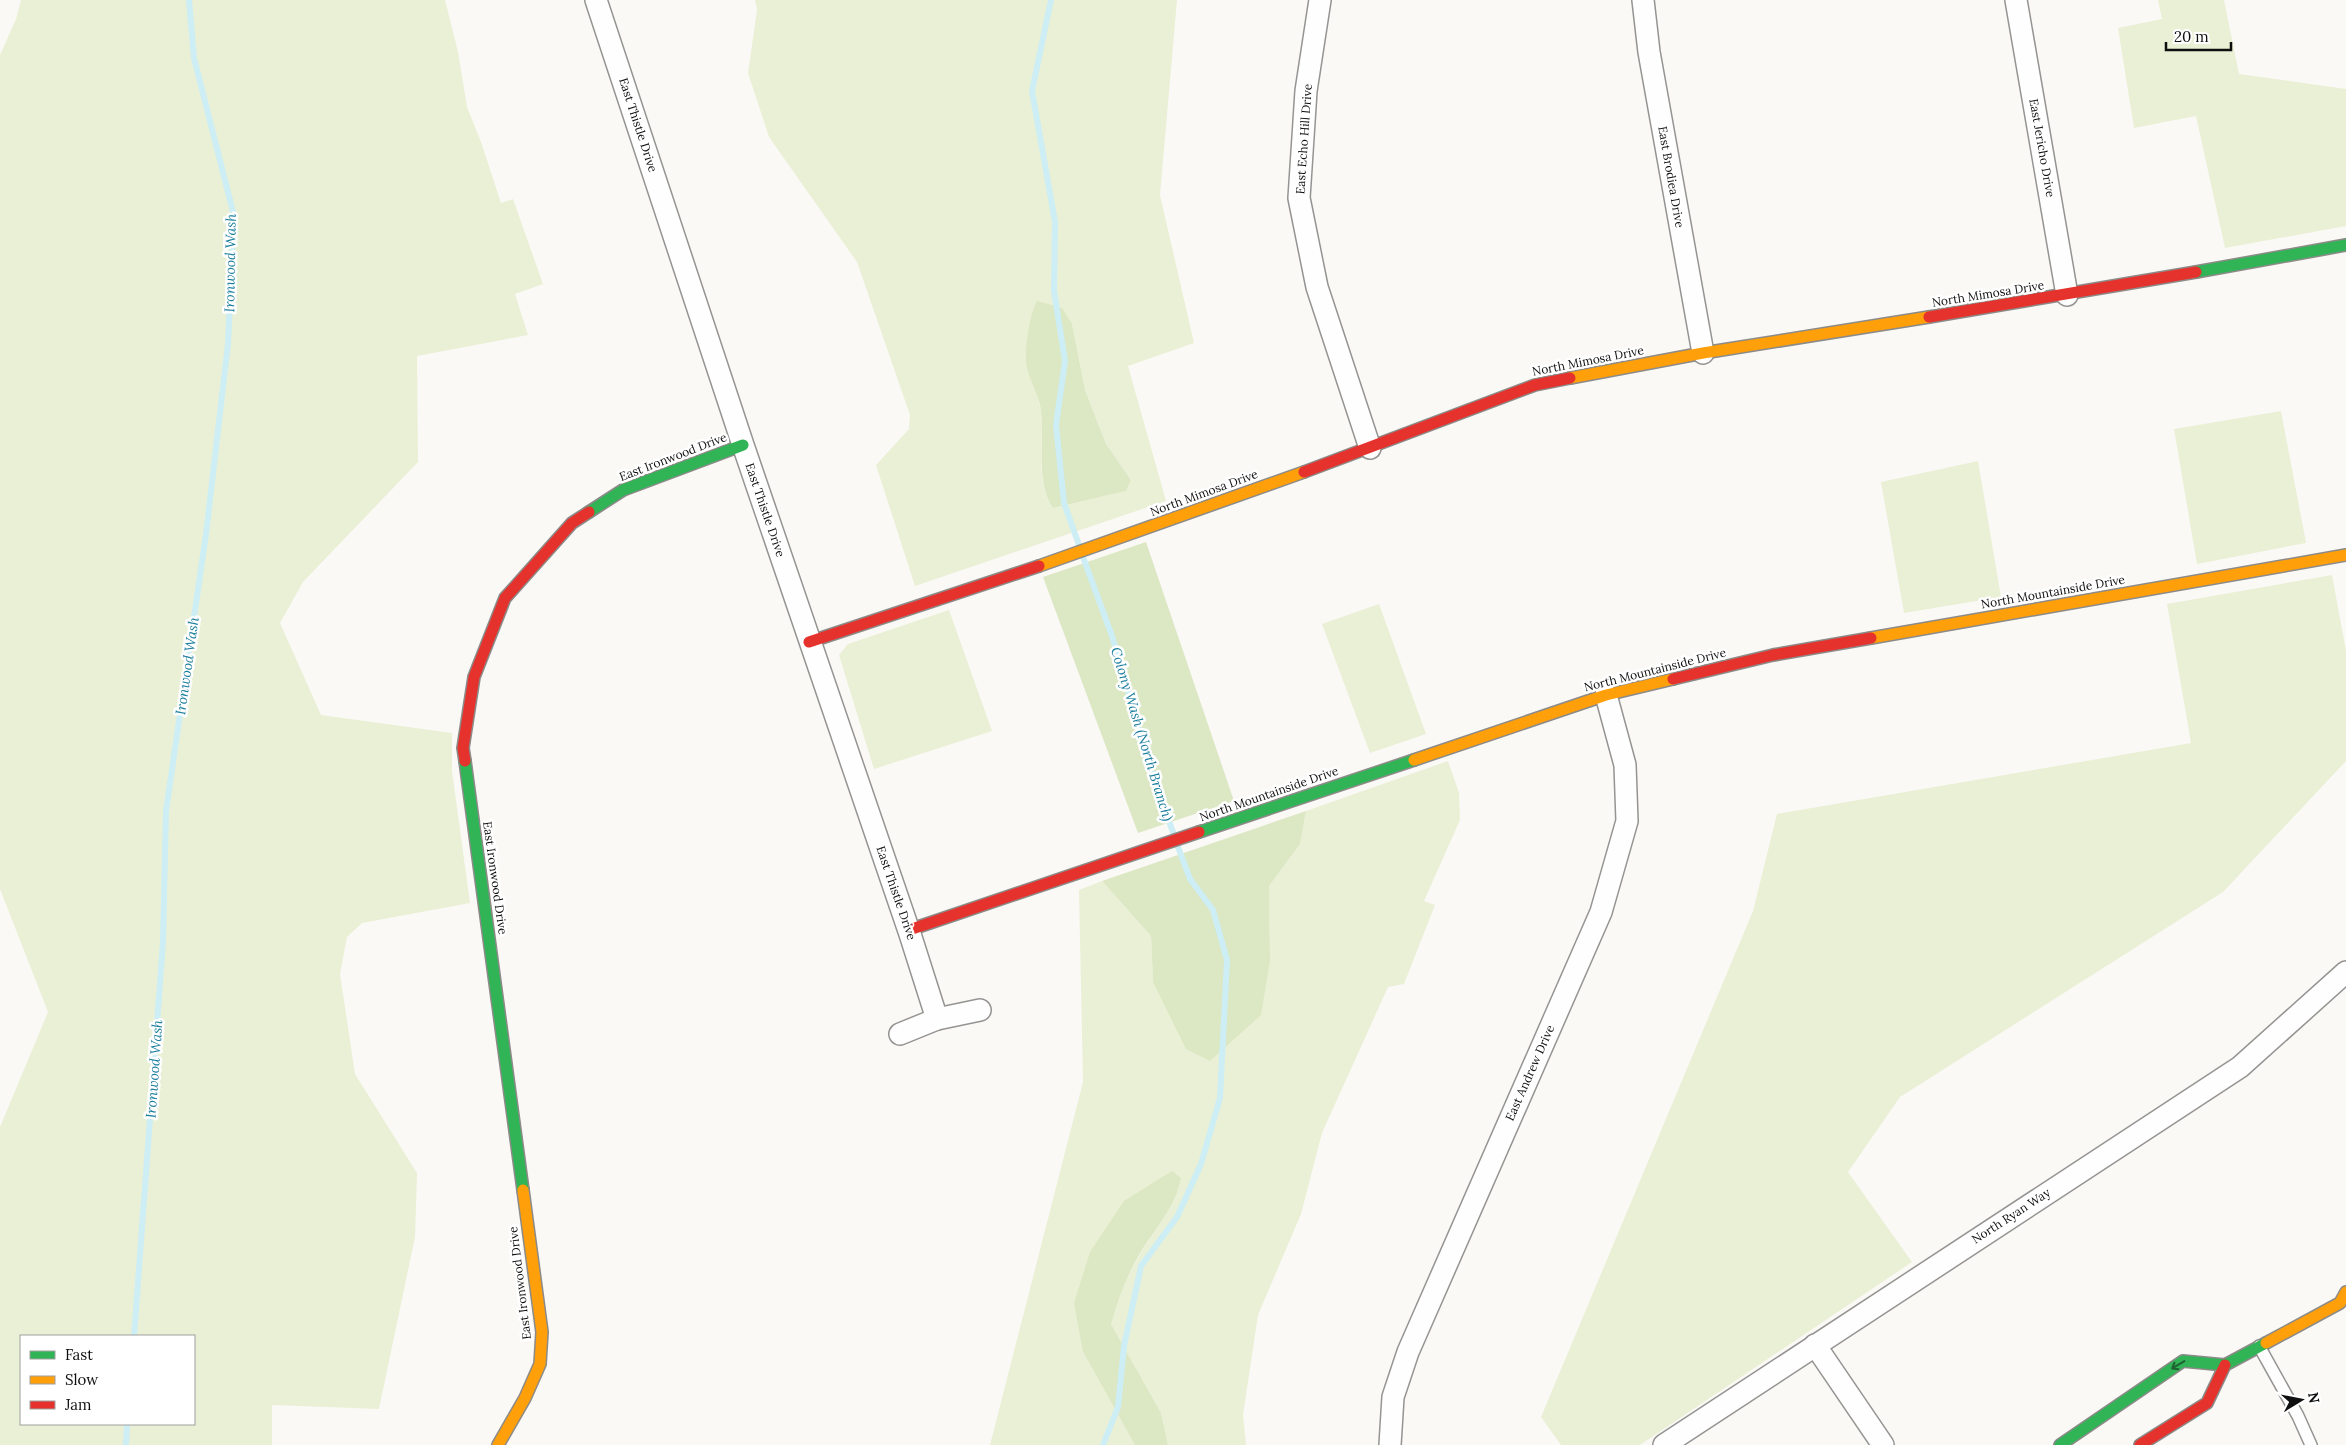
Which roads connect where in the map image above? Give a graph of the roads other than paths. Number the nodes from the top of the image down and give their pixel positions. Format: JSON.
{"nodes":[{"id":1,"x":596,"y":0,"type":"edge"},
{"id":2,"x":1320,"y":0,"type":"edge"},
{"id":3,"x":1644,"y":0,"type":"edge"},
{"id":4,"x":2016,"y":0,"type":"edge"},
{"id":5,"x":2346,"y":246,"type":"edge"},
{"id":6,"x":2067,"y":295,"type":"junction"},
{"id":7,"x":1703,"y":353,"type":"junction"},
{"id":8,"x":743,"y":445,"type":"junction"},
{"id":9,"x":1370,"y":448,"type":"junction"},
{"id":10,"x":2346,"y":555,"type":"edge"},
{"id":11,"x":810,"y":642,"type":"junction"},
{"id":12,"x":1606,"y":695,"type":"junction"},
{"id":13,"x":909,"y":930,"type":"junction"},
{"id":14,"x":2346,"y":972,"type":"edge"},
{"id":15,"x":980,"y":1010,"type":"dead end"},
{"id":16,"x":936,"y":1019,"type":"junction"},
{"id":17,"x":900,"y":1034,"type":"dead end"},
{"id":18,"x":2346,"y":1292,"type":"edge"},
{"id":19,"x":2343,"y":1303,"type":"edge"},
{"id":20,"x":2346,"y":1316,"type":"edge"},
{"id":21,"x":1815,"y":1344,"type":"junction"},
{"id":22,"x":2259,"y":1346,"type":"junction"},
{"id":23,"x":2225,"y":1365,"type":"junction"},
{"id":24,"x":498,"y":1445,"type":"edge"},
{"id":25,"x":1390,"y":1445,"type":"edge"},
{"id":26,"x":1664,"y":1445,"type":"edge"},
{"id":27,"x":1883,"y":1445,"type":"edge"},
{"id":28,"x":2060,"y":1445,"type":"edge"},
{"id":29,"x":2140,"y":1445,"type":"edge"},
{"id":30,"x":2311,"y":1445,"type":"edge"}],
"edges":[{"from":1,"to":8,"type":"street","name":"East Thistle Drive"},
{"from":2,"to":9,"type":"street","name":"East Echo Hill Drive"},
{"from":3,"to":7,"type":"street","name":"East Brodiea Drive"},
{"from":4,"to":6,"type":"street","name":"East Jericho Drive"},
{"from":5,"to":6,"type":"street","name":"North Mimosa Drive"},
{"from":6,"to":7,"type":"street","name":"North Mimosa Drive"},
{"from":7,"to":9,"type":"street","name":"North Mimosa Drive"},
{"from":8,"to":11,"type":"street","name":"East Thistle Drive"},
{"from":8,"to":24,"type":"street","name":"East Ironwood Drive"},
{"from":9,"to":11,"type":"street","name":"North Mimosa Drive"},
{"from":10,"to":12,"type":"street","name":"North Mountainside Drive"},
{"from":11,"to":13,"type":"street","name":"East Thistle Drive"},
{"from":12,"to":13,"type":"street","name":"North Mountainside Drive"},
{"from":12,"to":25,"type":"street","name":"East Andrew Drive"},
{"from":13,"to":16,"type":"street","name":"East Thistle Drive"},
{"from":14,"to":21,"type":"street","name":"North Ryan Way"},
{"from":15,"to":16,"type":"street"},
{"from":16,"to":17,"type":"street"},
{"from":18,"to":19,"type":"street"},
{"from":19,"to":20,"type":"lane"},
{"from":19,"to":22,"type":"street"},
{"from":21,"to":26,"type":"street","name":"North Ryan Way"},
{"from":21,"to":27,"type":"street"},
{"from":22,"to":23,"type":"street"},
{"from":22,"to":30,"type":"lane"},
{"from":23,"to":28,"type":"street","one_way":true},
{"from":23,"to":29,"type":"street"}]}
